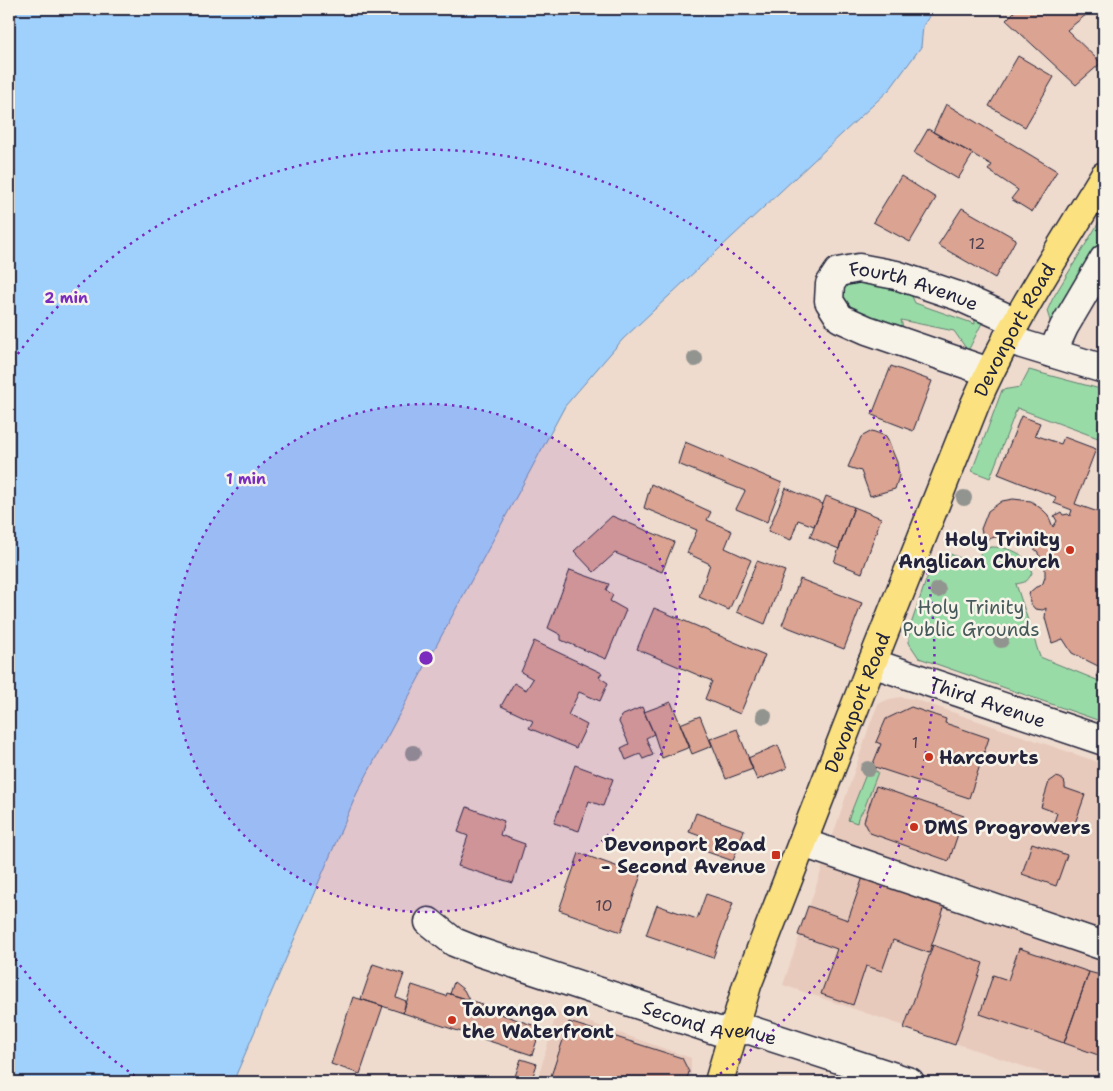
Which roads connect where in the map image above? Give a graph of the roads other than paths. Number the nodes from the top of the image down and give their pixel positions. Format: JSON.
{"nodes":[{"id":1,"x":1104,"y":176,"type":"edge"},
{"id":2,"x":1104,"y":259,"type":"edge"},
{"id":3,"x":1012,"y":330,"type":"junction"},
{"id":4,"x":1052,"y":353,"type":"junction"},
{"id":5,"x":1104,"y":369,"type":"edge"},
{"id":6,"x":989,"y":372,"type":"junction"},
{"id":7,"x":872,"y":663,"type":"junction"},
{"id":8,"x":1104,"y":741,"type":"edge"},
{"id":9,"x":803,"y":843,"type":"junction"},
{"id":10,"x":429,"y":922,"type":"dead end"},
{"id":11,"x":1104,"y":946,"type":"edge"},
{"id":12,"x":734,"y":1031,"type":"junction"},
{"id":13,"x":719,"y":1082,"type":"edge"},
{"id":14,"x":910,"y":1082,"type":"edge"}],
"edges":[{"from":1,"to":3,"type":"main road","name":"Devonport Road"},
{"from":2,"to":4,"type":"street"},
{"from":3,"to":4,"type":"street","name":"Fourth Avenue"},
{"from":3,"to":6,"type":"main road","name":"Devonport Road"},
{"from":3,"to":6,"type":"street","name":"Fourth Avenue"},
{"from":4,"to":5,"type":"street","name":"Fourth Avenue"},
{"from":6,"to":7,"type":"main road","name":"Devonport Road"},
{"from":7,"to":8,"type":"street","name":"Third Avenue"},
{"from":7,"to":9,"type":"main road","name":"Devonport Road"},
{"from":9,"to":11,"type":"street"},
{"from":9,"to":12,"type":"main road","name":"Devonport Road"},
{"from":10,"to":12,"type":"street","name":"Second Avenue"},
{"from":12,"to":13,"type":"main road","name":"Devonport Road"},
{"from":12,"to":14,"type":"street","name":"Second Avenue"}]}
